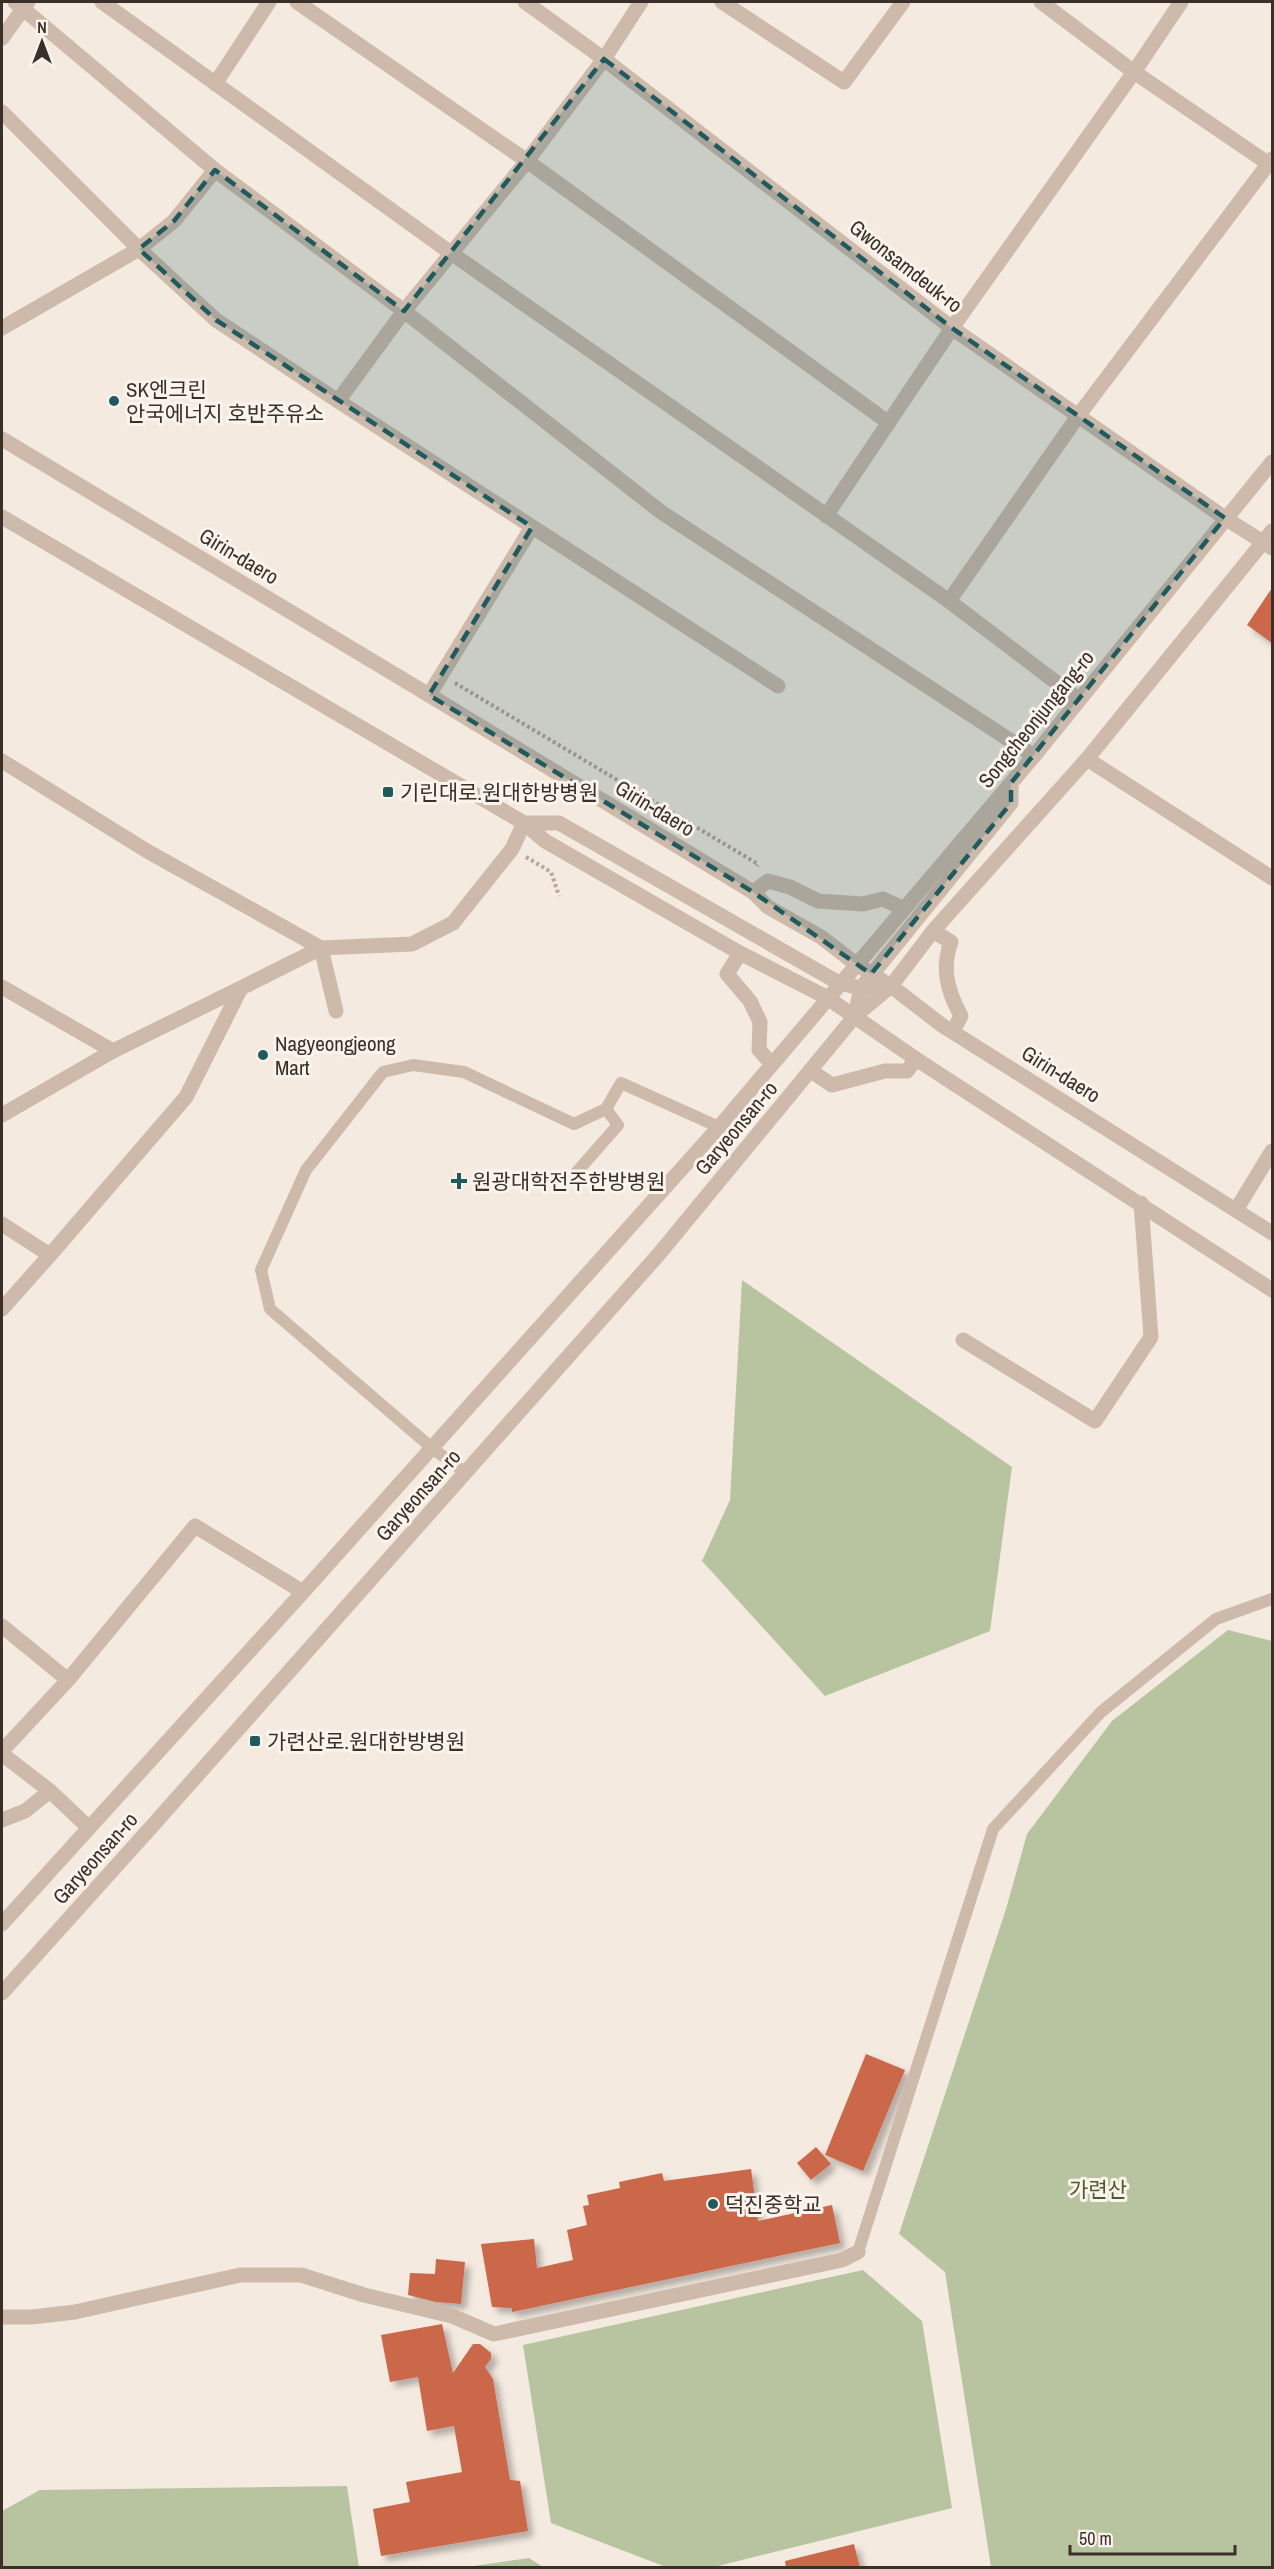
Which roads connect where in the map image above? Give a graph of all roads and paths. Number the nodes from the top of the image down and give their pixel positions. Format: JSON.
{"nodes":[{"id":1,"x":102,"y":2,"type":"edge"},
{"id":2,"x":269,"y":2,"type":"edge"},
{"id":3,"x":297,"y":2,"type":"edge"},
{"id":4,"x":525,"y":2,"type":"edge"},
{"id":5,"x":641,"y":2,"type":"edge"},
{"id":6,"x":722,"y":2,"type":"edge"},
{"id":7,"x":903,"y":2,"type":"edge"},
{"id":8,"x":1041,"y":2,"type":"edge"},
{"id":9,"x":1181,"y":2,"type":"edge"},
{"id":10,"x":22,"y":4,"type":"edge"},
{"id":11,"x":2,"y":38,"type":"edge"},
{"id":12,"x":604,"y":59,"type":"junction"},
{"id":13,"x":1134,"y":72,"type":"junction"},
{"id":14,"x":215,"y":84,"type":"junction"},
{"id":15,"x":2,"y":112,"type":"edge"},
{"id":16,"x":527,"y":161,"type":"junction"},
{"id":17,"x":1271,"y":163,"type":"edge"},
{"id":18,"x":215,"y":170,"type":"junction"},
{"id":19,"x":139,"y":249,"type":"junction"},
{"id":20,"x":451,"y":253,"type":"junction"},
{"id":21,"x":404,"y":311,"type":"junction"},
{"id":22,"x":2,"y":328,"type":"edge"},
{"id":23,"x":952,"y":328,"type":"junction"},
{"id":24,"x":338,"y":401,"type":"junction"},
{"id":25,"x":1078,"y":416,"type":"junction"},
{"id":26,"x":889,"y":423,"type":"junction"},
{"id":27,"x":2,"y":439,"type":"edge"},
{"id":28,"x":1272,"y":462,"type":"edge"},
{"id":29,"x":826,"y":516,"type":"junction"},
{"id":30,"x":2,"y":517,"type":"edge"},
{"id":31,"x":1226,"y":519,"type":"junction"},
{"id":32,"x":532,"y":527,"type":"junction"},
{"id":33,"x":1270,"y":540,"type":"edge"},
{"id":34,"x":949,"y":601,"type":"junction"},
{"id":35,"x":441,"y":675,"type":"junction"},
{"id":36,"x":778,"y":686,"type":"dead end"},
{"id":37,"x":429,"y":695,"type":"junction"},
{"id":38,"x":1078,"y":699,"type":"junction"},
{"id":39,"x":1034,"y":756,"type":"junction"},
{"id":40,"x":1087,"y":759,"type":"junction"},
{"id":41,"x":2,"y":761,"type":"edge"},
{"id":42,"x":1011,"y":783,"type":"junction"},
{"id":43,"x":524,"y":823,"type":"junction"},
{"id":44,"x":512,"y":849,"type":"junction"},
{"id":45,"x":1272,"y":878,"type":"edge"},
{"id":46,"x":748,"y":889,"type":"junction"},
{"id":47,"x":559,"y":896,"type":"dead end"},
{"id":48,"x":904,"y":909,"type":"junction"},
{"id":49,"x":933,"y":931,"type":"junction"},
{"id":50,"x":321,"y":948,"type":"junction"},
{"id":51,"x":740,"y":953,"type":"junction"},
{"id":52,"x":856,"y":964,"type":"junction"},
{"id":53,"x":871,"y":974,"type":"junction"},
{"id":54,"x":839,"y":983,"type":"junction"},
{"id":55,"x":891,"y":986,"type":"junction"},
{"id":56,"x":2,"y":987,"type":"edge"},
{"id":57,"x":241,"y":988,"type":"junction"},
{"id":58,"x":861,"y":988,"type":"junction"},
{"id":59,"x":826,"y":997,"type":"junction"},
{"id":60,"x":336,"y":1011,"type":"dead end"},
{"id":61,"x":855,"y":1016,"type":"junction"},
{"id":62,"x":952,"y":1031,"type":"junction"},
{"id":63,"x":113,"y":1051,"type":"junction"},
{"id":64,"x":916,"y":1059,"type":"junction"},
{"id":65,"x":771,"y":1063,"type":"junction"},
{"id":66,"x":811,"y":1071,"type":"junction"},
{"id":67,"x":606,"y":1109,"type":"junction"},
{"id":68,"x":2,"y":1115,"type":"edge"},
{"id":69,"x":718,"y":1126,"type":"junction"},
{"id":70,"x":1272,"y":1151,"type":"edge"},
{"id":71,"x":569,"y":1180,"type":"dead end"},
{"id":72,"x":1141,"y":1203,"type":"junction"},
{"id":73,"x":1236,"y":1210,"type":"junction"},
{"id":74,"x":2,"y":1224,"type":"edge"},
{"id":75,"x":1272,"y":1233,"type":"edge"},
{"id":76,"x":50,"y":1255,"type":"junction"},
{"id":77,"x":1272,"y":1290,"type":"edge"},
{"id":78,"x":2,"y":1309,"type":"edge"},
{"id":79,"x":963,"y":1340,"type":"dead end"},
{"id":80,"x":432,"y":1448,"type":"junction"},
{"id":81,"x":466,"y":1473,"type":"junction"},
{"id":82,"x":303,"y":1592,"type":"junction"},
{"id":83,"x":1272,"y":1599,"type":"edge"},
{"id":84,"x":2,"y":1626,"type":"edge"},
{"id":85,"x":68,"y":1680,"type":"junction"},
{"id":86,"x":2,"y":1753,"type":"edge"},
{"id":87,"x":50,"y":1791,"type":"junction"},
{"id":88,"x":2,"y":1820,"type":"edge"},
{"id":89,"x":88,"y":1827,"type":"junction"},
{"id":90,"x":2,"y":1924,"type":"edge"},
{"id":91,"x":2,"y":1993,"type":"edge"},
{"id":92,"x":858,"y":2252,"type":"joint"},
{"id":93,"x":2,"y":2317,"type":"edge"}],
"edges":[{"from":1,"to":14,"type":"street"},
{"from":2,"to":14,"type":"street"},
{"from":3,"to":16,"type":"street"},
{"from":4,"to":12,"type":"street","name":"Gwonsamdeuk-ro"},
{"from":5,"to":12,"type":"street"},
{"from":6,"to":7,"type":"street"},
{"from":8,"to":13,"type":"street"},
{"from":9,"to":13,"type":"street"},
{"from":10,"to":11,"type":"street"},
{"from":10,"to":18,"type":"street"},
{"from":12,"to":16,"type":"street"},
{"from":12,"to":23,"type":"street","name":"Gwonsamdeuk-ro"},
{"from":13,"to":17,"type":"street"},
{"from":13,"to":23,"type":"street"},
{"from":14,"to":20,"type":"street"},
{"from":15,"to":19,"type":"street"},
{"from":16,"to":20,"type":"street"},
{"from":16,"to":26,"type":"street"},
{"from":17,"to":25,"type":"street"},
{"from":18,"to":19,"type":"street"},
{"from":18,"to":21,"type":"street"},
{"from":19,"to":22,"type":"street"},
{"from":19,"to":24,"type":"street"},
{"from":20,"to":21,"type":"street"},
{"from":20,"to":29,"type":"street"},
{"from":21,"to":24,"type":"street"},
{"from":21,"to":39,"type":"street"},
{"from":23,"to":25,"type":"street","name":"Gwonsamdeuk-ro"},
{"from":23,"to":26,"type":"street"},
{"from":24,"to":32,"type":"street"},
{"from":25,"to":31,"type":"street","name":"Gwonsamdeuk-ro"},
{"from":25,"to":34,"type":"street"},
{"from":26,"to":29,"type":"street"},
{"from":27,"to":37,"type":"street","name":"Girin-daero"},
{"from":28,"to":31,"type":"street","name":"Songcheonjungang-ro"},
{"from":29,"to":34,"type":"street"},
{"from":30,"to":43,"type":"street"},
{"from":31,"to":33,"type":"street","name":"Gwonsamdeuk-ro"},
{"from":31,"to":38,"type":"street","name":"Songcheonjungang-ro"},
{"from":32,"to":35,"type":"street"},
{"from":32,"to":36,"type":"street"},
{"from":33,"to":40,"type":"street"},
{"from":34,"to":38,"type":"street"},
{"from":35,"to":37,"type":"street"},
{"from":35,"to":46,"type":"path"},
{"from":37,"to":46,"type":"street","name":"Girin-daero"},
{"from":38,"to":39,"type":"street","name":"Songcheonjungang-ro"},
{"from":39,"to":42,"type":"street","name":"Songcheonjungang-ro"},
{"from":40,"to":45,"type":"street"},
{"from":40,"to":49,"type":"street"},
{"from":41,"to":50,"type":"street"},
{"from":42,"to":48,"type":"street","name":"Songcheonjungang-ro"},
{"from":42,"to":53,"type":"street"},
{"from":43,"to":44,"type":"street"},
{"from":43,"to":51,"type":"street"},
{"from":43,"to":54,"type":"street"},
{"from":44,"to":47,"type":"path"},
{"from":44,"to":50,"type":"street"},
{"from":46,"to":48,"type":"street"},
{"from":46,"to":52,"type":"street","name":"Girin-daero"},
{"from":48,"to":52,"type":"street","name":"Songcheonjungang-ro"},
{"from":49,"to":55,"type":"street"},
{"from":49,"to":62,"type":"street"},
{"from":50,"to":57,"type":"street"},
{"from":50,"to":60,"type":"street"},
{"from":51,"to":59,"type":"street"},
{"from":51,"to":65,"type":"street"},
{"from":52,"to":53,"type":"street","name":"Girin-daero"},
{"from":52,"to":54,"type":"street","name":"Songcheonjungang-ro"},
{"from":53,"to":55,"type":"street","name":"Girin-daero"},
{"from":53,"to":58,"type":"street"},
{"from":54,"to":58,"type":"street"},
{"from":54,"to":59,"type":"street","name":"Songcheonjungang-ro"},
{"from":55,"to":58,"type":"street"},
{"from":55,"to":61,"type":"street"},
{"from":55,"to":62,"type":"street","name":"Girin-daero"},
{"from":56,"to":63,"type":"street"},
{"from":57,"to":63,"type":"street"},
{"from":57,"to":76,"type":"street"},
{"from":58,"to":61,"type":"street"},
{"from":59,"to":61,"type":"street"},
{"from":59,"to":65,"type":"street","name":"Garyeonsan-ro"},
{"from":61,"to":64,"type":"street"},
{"from":61,"to":66,"type":"street","name":"Garyeonsan-ro"},
{"from":62,"to":73,"type":"street","name":"Girin-daero"},
{"from":63,"to":68,"type":"street"},
{"from":64,"to":66,"type":"street"},
{"from":64,"to":72,"type":"street"},
{"from":65,"to":69,"type":"street","name":"Garyeonsan-ro"},
{"from":66,"to":81,"type":"street","name":"Garyeonsan-ro"},
{"from":67,"to":69,"type":"lane"},
{"from":67,"to":71,"type":"lane"},
{"from":67,"to":80,"type":"lane"},
{"from":69,"to":80,"type":"street","name":"Garyeonsan-ro"},
{"from":70,"to":73,"type":"street"},
{"from":72,"to":77,"type":"street"},
{"from":72,"to":79,"type":"street"},
{"from":73,"to":75,"type":"street","name":"Girin-daero"},
{"from":74,"to":76,"type":"street"},
{"from":76,"to":78,"type":"street"},
{"from":80,"to":81,"type":"lane"},
{"from":80,"to":82,"type":"street","name":"Garyeonsan-ro"},
{"from":81,"to":91,"type":"street","name":"Garyeonsan-ro"},
{"from":82,"to":85,"type":"street"},
{"from":82,"to":89,"type":"street","name":"Garyeonsan-ro"},
{"from":83,"to":92,"type":"lane"},
{"from":84,"to":85,"type":"street"},
{"from":85,"to":86,"type":"street"},
{"from":86,"to":87,"type":"street"},
{"from":87,"to":88,"type":"street"},
{"from":87,"to":89,"type":"street"},
{"from":89,"to":90,"type":"street","name":"Garyeonsan-ro"},
{"from":92,"to":93,"type":"street"}]}
